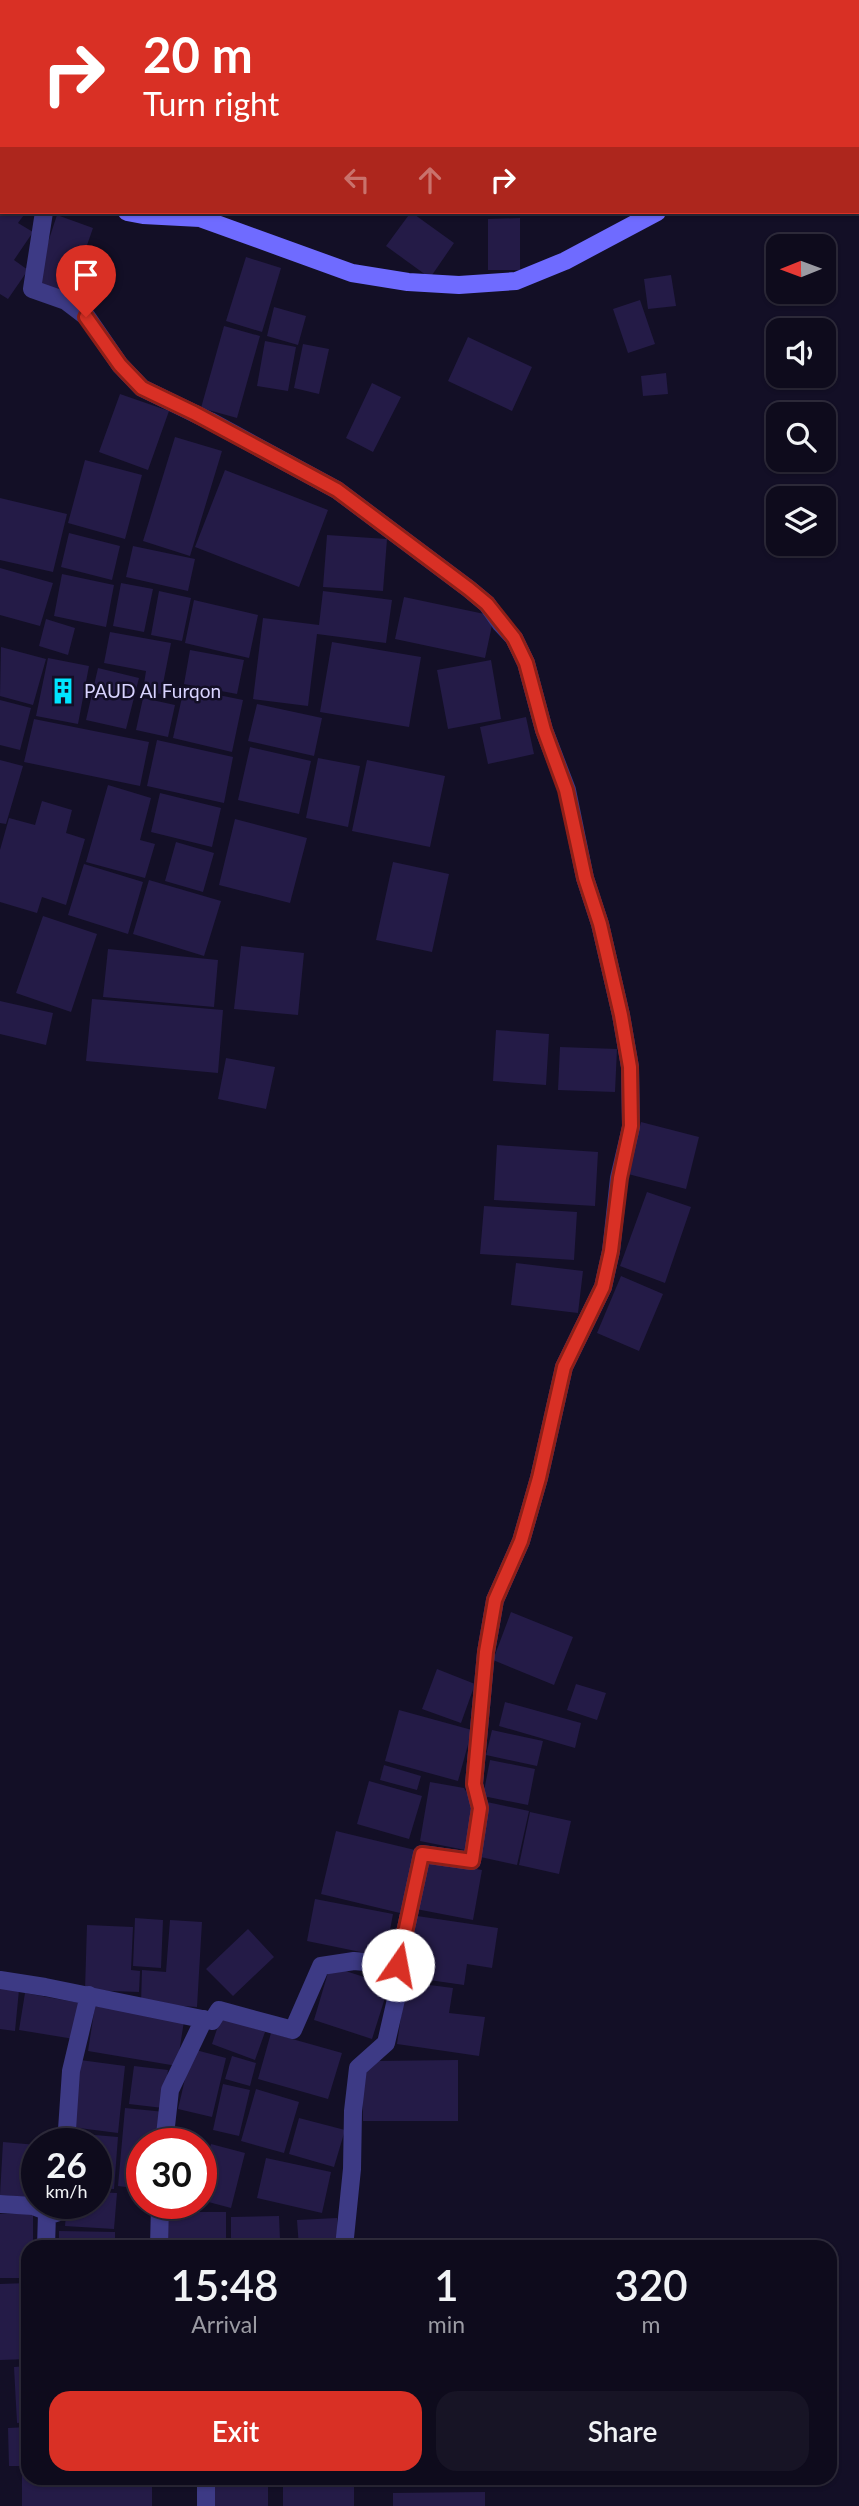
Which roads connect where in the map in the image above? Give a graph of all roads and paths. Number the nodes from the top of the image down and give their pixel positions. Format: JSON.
{"nodes":[{"id":1,"x":44,"y":214,"type":"edge"},
{"id":2,"x":138,"y":214,"type":"edge"},
{"id":3,"x":653,"y":214,"type":"edge"},
{"id":4,"x":398,"y":1965,"type":"junction"},
{"id":5,"x":0,"y":1980,"type":"edge"},
{"id":6,"x":89,"y":1996,"type":"junction"},
{"id":7,"x":204,"y":2019,"type":"junction"},
{"id":8,"x":67,"y":2128,"type":"edge"},
{"id":9,"x":166,"y":2128,"type":"edge"},
{"id":10,"x":0,"y":2204,"type":"edge"},
{"id":11,"x":21,"y":2205,"type":"edge"},
{"id":12,"x":52,"y":2219,"type":"edge"},
{"id":13,"x":160,"y":2219,"type":"edge"},
{"id":14,"x":48,"y":2240,"type":"edge"},
{"id":15,"x":159,"y":2240,"type":"edge"},
{"id":16,"x":345,"y":2240,"type":"edge"},
{"id":17,"x":205,"y":2485,"type":"edge"},
{"id":18,"x":206,"y":2506,"type":"edge"}],
"edges":[{"from":1,"to":4,"type":"street"},
{"from":2,"to":3,"type":"street"},
{"from":4,"to":7,"type":"street"},
{"from":4,"to":16,"type":"street"},
{"from":5,"to":6,"type":"street"},
{"from":6,"to":7,"type":"street"},
{"from":6,"to":8,"type":"street"},
{"from":7,"to":9,"type":"street"},
{"from":10,"to":11,"type":"street"},
{"from":12,"to":14,"type":"street"},
{"from":13,"to":15,"type":"street"},
{"from":17,"to":18,"type":"street"}]}
